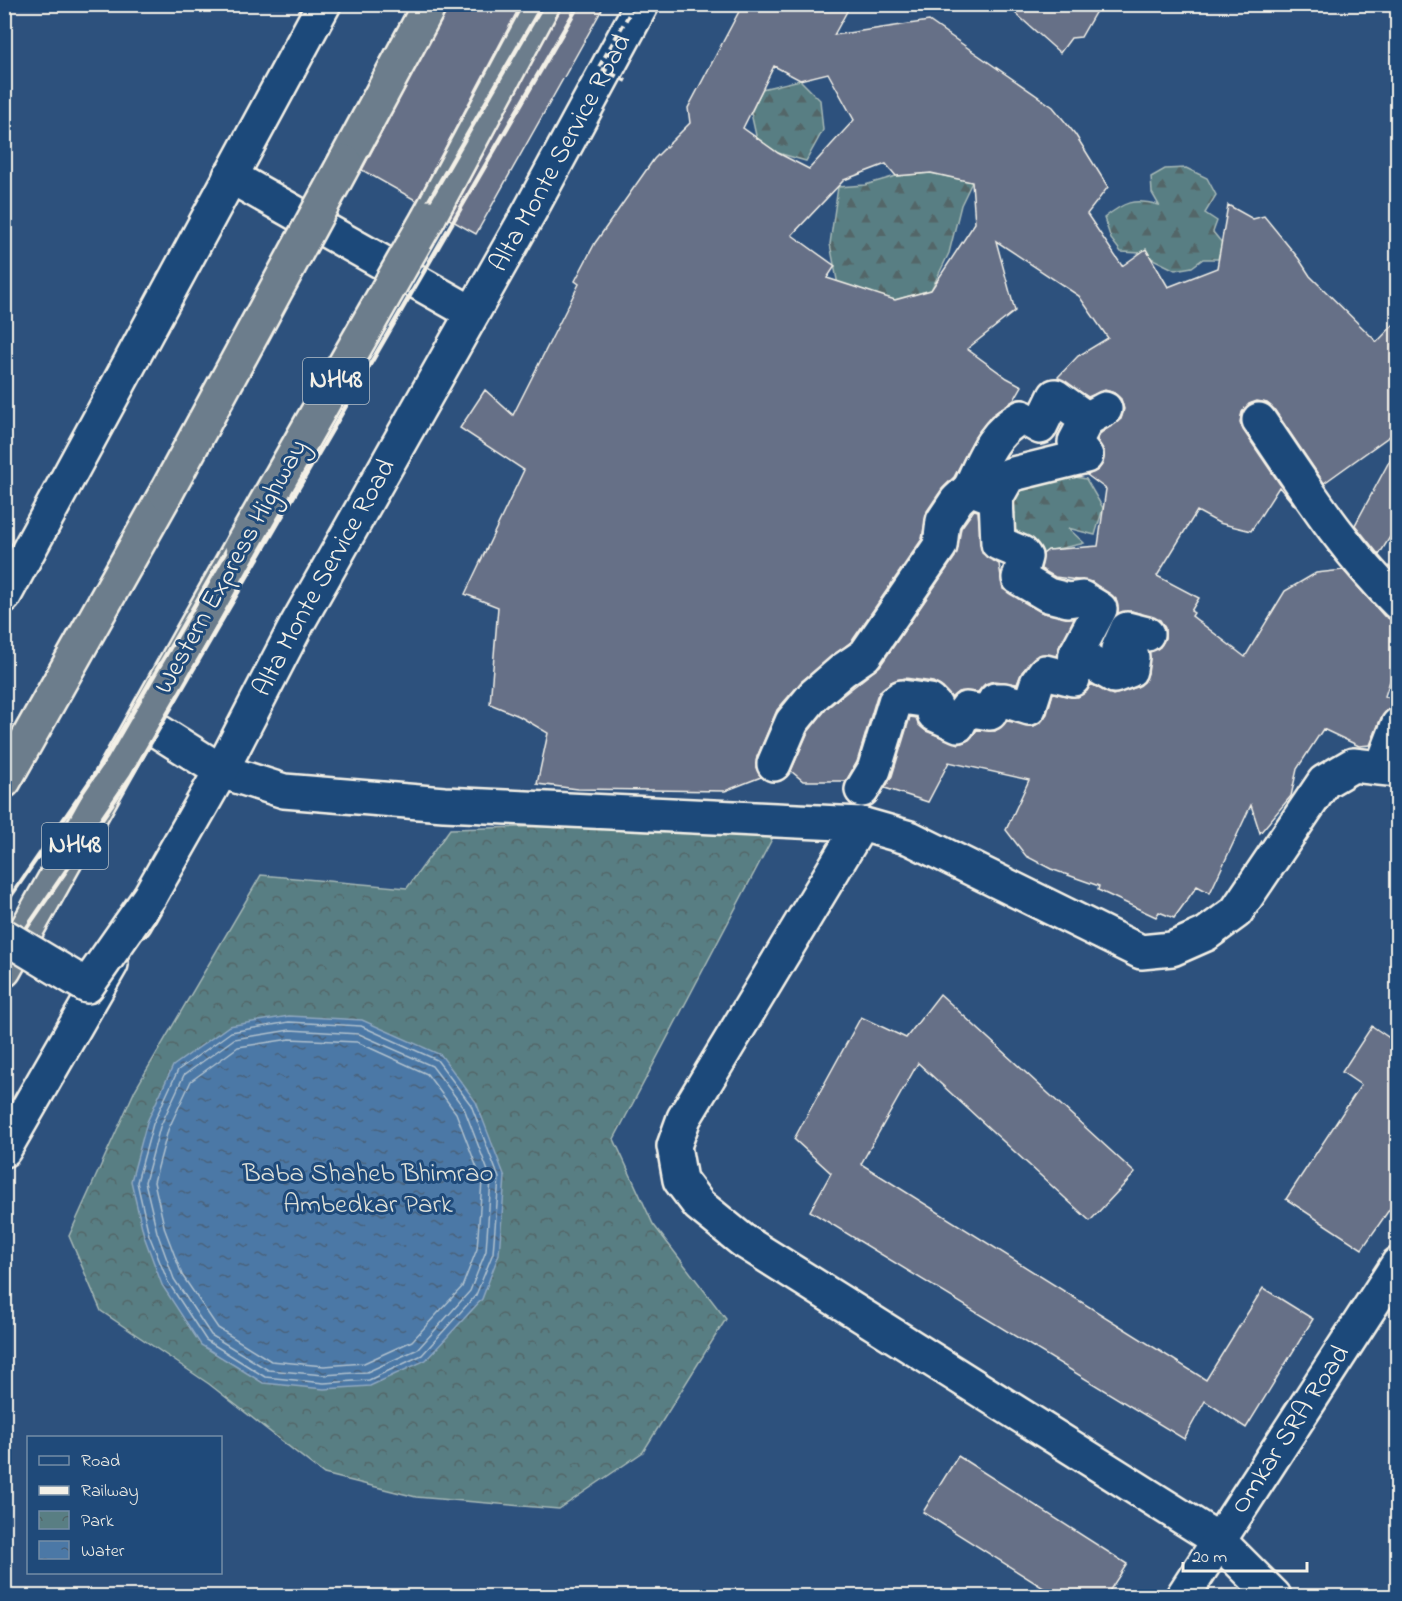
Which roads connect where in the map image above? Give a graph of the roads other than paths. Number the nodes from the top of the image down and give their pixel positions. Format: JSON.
{"nodes":[{"id":1,"x":324,"y":4,"type":"edge"},
{"id":2,"x":430,"y":4,"type":"edge"},
{"id":3,"x":543,"y":4,"type":"edge"},
{"id":4,"x":642,"y":4,"type":"edge"},
{"id":5,"x":230,"y":176,"type":"junction"},
{"id":6,"x":472,"y":313,"type":"junction"},
{"id":7,"x":1259,"y":420,"type":"dead end"},
{"id":8,"x":983,"y":493,"type":"junction"},
{"id":9,"x":4,"y":596,"type":"edge"},
{"id":10,"x":1398,"y":603,"type":"edge"},
{"id":11,"x":1147,"y":634,"type":"dead end"},
{"id":12,"x":1076,"y":654,"type":"junction"},
{"id":13,"x":145,"y":723,"type":"junction"},
{"id":14,"x":1398,"y":725,"type":"edge"},
{"id":15,"x":774,"y":764,"type":"dead end"},
{"id":16,"x":1390,"y":769,"type":"edge"},
{"id":17,"x":221,"y":771,"type":"junction"},
{"id":18,"x":4,"y":781,"type":"edge"},
{"id":19,"x":862,"y":790,"type":"dead end"},
{"id":20,"x":861,"y":824,"type":"junction"},
{"id":21,"x":150,"y":896,"type":"junction"},
{"id":22,"x":4,"y":936,"type":"edge"},
{"id":23,"x":4,"y":969,"type":"edge"},
{"id":24,"x":4,"y":1150,"type":"edge"},
{"id":25,"x":1398,"y":1264,"type":"edge"},
{"id":26,"x":1217,"y":1539,"type":"junction"},
{"id":27,"x":1183,"y":1596,"type":"edge"},
{"id":28,"x":1274,"y":1596,"type":"edge"}],
"edges":[{"from":1,"to":5,"type":"street"},
{"from":2,"to":18,"type":"highway","bridge":true},
{"from":3,"to":13,"type":"highway","name":"Western Express Highway","number":"NH48","bridge":true},
{"from":4,"to":6,"type":"street","name":"Alta Monte Service Road"},
{"from":5,"to":6,"type":"street"},
{"from":5,"to":9,"type":"street"},
{"from":6,"to":17,"type":"street","name":"Alta Monte Service Road"},
{"from":7,"to":10,"type":"street"},
{"from":8,"to":8,"type":"street"},
{"from":8,"to":12,"type":"street"},
{"from":8,"to":15,"type":"street"},
{"from":11,"to":12,"type":"street"},
{"from":12,"to":19,"type":"street"},
{"from":13,"to":17,"type":"street"},
{"from":13,"to":23,"type":"highway","name":"Western Express Highway","number":"NH48"},
{"from":14,"to":16,"type":"street"},
{"from":16,"to":20,"type":"street"},
{"from":17,"to":20,"type":"street"},
{"from":17,"to":21,"type":"street","name":"Alta Monte Service Road"},
{"from":20,"to":26,"type":"street"},
{"from":21,"to":22,"type":"street","bridge":true},
{"from":21,"to":24,"type":"street","name":"Alta Monte Service Road"},
{"from":25,"to":26,"type":"street","name":"Omkar SRA Road"},
{"from":26,"to":27,"type":"street","name":"Omkar SRA Road"},
{"from":26,"to":28,"type":"street"}]}
